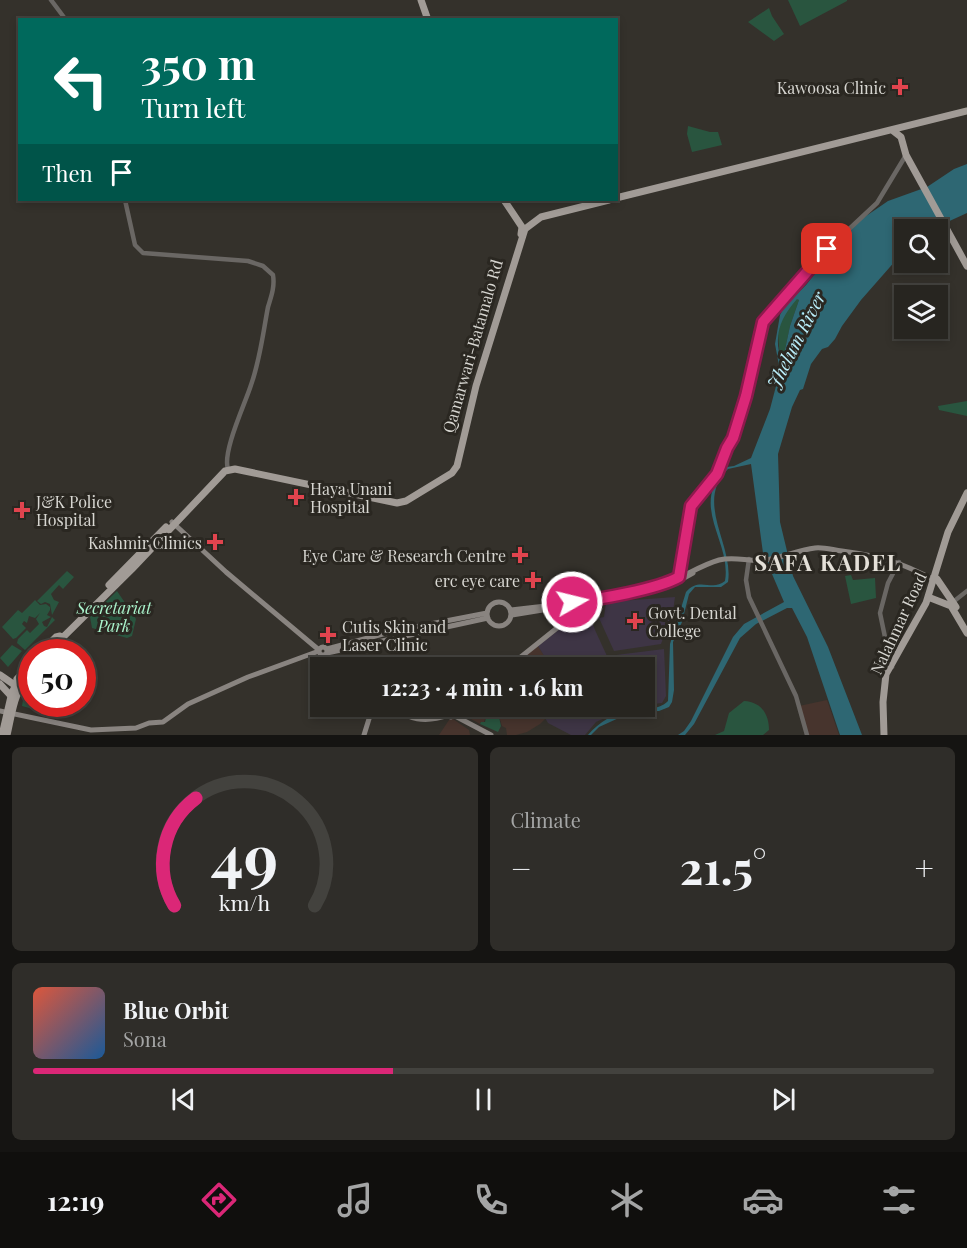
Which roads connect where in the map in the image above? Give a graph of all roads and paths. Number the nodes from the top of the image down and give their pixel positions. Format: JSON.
{"nodes":[{"id":1,"x":53,"y":0,"type":"edge"},
{"id":2,"x":421,"y":0,"type":"edge"},
{"id":3,"x":66,"y":18,"type":"edge"},
{"id":4,"x":427,"y":18,"type":"edge"},
{"id":5,"x":967,"y":111,"type":"edge"},
{"id":6,"x":901,"y":127,"type":"junction"},
{"id":7,"x":892,"y":130,"type":"junction"},
{"id":8,"x":905,"y":153,"type":"junction"},
{"id":9,"x":618,"y":195,"type":"edge"},
{"id":10,"x":618,"y":196,"type":"edge"},
{"id":11,"x":124,"y":201,"type":"edge"},
{"id":12,"x":505,"y":201,"type":"edge"},
{"id":13,"x":588,"y":201,"type":"edge"},
{"id":14,"x":600,"y":201,"type":"edge"},
{"id":15,"x":522,"y":227,"type":"junction"},
{"id":16,"x":521,"y":239,"type":"junction"},
{"id":17,"x":967,"y":266,"type":"edge"},
{"id":18,"x":508,"y":277,"type":"junction"},
{"id":19,"x":226,"y":468,"type":"junction"},
{"id":20,"x":967,"y":493,"type":"edge"},
{"id":21,"x":967,"y":501,"type":"edge"},
{"id":22,"x":174,"y":522,"type":"junction"},
{"id":23,"x":945,"y":546,"type":"junction"},
{"id":24,"x":794,"y":552,"type":"junction"},
{"id":25,"x":748,"y":559,"type":"junction"},
{"id":26,"x":898,"y":562,"type":"junction"},
{"id":27,"x":682,"y":576,"type":"junction"},
{"id":28,"x":935,"y":579,"type":"junction"},
{"id":29,"x":967,"y":591,"type":"edge"},
{"id":30,"x":930,"y":597,"type":"junction"},
{"id":31,"x":953,"y":602,"type":"junction"},
{"id":32,"x":587,"y":604,"type":"junction"},
{"id":33,"x":511,"y":612,"type":"junction"},
{"id":34,"x":488,"y":615,"type":"junction"},
{"id":35,"x":967,"y":625,"type":"edge"},
{"id":36,"x":967,"y":633,"type":"edge"},
{"id":37,"x":59,"y":639,"type":"edge"},
{"id":38,"x":323,"y":652,"type":"junction"},
{"id":39,"x":328,"y":657,"type":"edge"},
{"id":40,"x":521,"y":657,"type":"edge"},
{"id":41,"x":891,"y":667,"type":"junction"},
{"id":42,"x":1,"y":679,"type":"edge"},
{"id":43,"x":18,"y":682,"type":"edge"},
{"id":44,"x":18,"y":684,"type":"edge"},
{"id":45,"x":13,"y":690,"type":"junction"},
{"id":46,"x":6,"y":710,"type":"edge"},
{"id":47,"x":370,"y":717,"type":"edge"},
{"id":48,"x":411,"y":717,"type":"edge"},
{"id":49,"x":444,"y":717,"type":"edge"},
{"id":50,"x":455,"y":717,"type":"edge"},
{"id":51,"x":456,"y":717,"type":"edge"},
{"id":52,"x":100,"y":730,"type":"junction"},
{"id":53,"x":3,"y":735,"type":"edge"},
{"id":54,"x":107,"y":735,"type":"edge"},
{"id":55,"x":364,"y":735,"type":"edge"},
{"id":56,"x":484,"y":735,"type":"edge"},
{"id":57,"x":491,"y":735,"type":"edge"},
{"id":58,"x":807,"y":735,"type":"edge"},
{"id":59,"x":885,"y":735,"type":"edge"}],
"edges":[{"from":1,"to":3,"type":"street"},
{"from":2,"to":4,"type":"main road"},
{"from":5,"to":6,"type":"main road"},
{"from":6,"to":7,"type":"main road"},
{"from":6,"to":8,"type":"main road"},
{"from":6,"to":9,"type":"main road"},
{"from":7,"to":8,"type":"main road"},
{"from":7,"to":10,"type":"main road"},
{"from":8,"to":17,"type":"main road"},
{"from":8,"to":27,"type":"street"},
{"from":11,"to":19,"type":"street"},
{"from":12,"to":15,"type":"main road"},
{"from":13,"to":15,"type":"main road"},
{"from":14,"to":16,"type":"main road","name":"Qamarwari-Batamalo Rd"},
{"from":15,"to":16,"type":"main road"},
{"from":15,"to":18,"type":"main road","name":"Qamarwari-Batamalo Rd"},
{"from":16,"to":18,"type":"main road","name":"Qamarwari-Batamalo Rd"},
{"from":18,"to":19,"type":"main road","name":"Qamarwari-Batamalo Rd"},
{"from":19,"to":22,"type":"main road"},
{"from":19,"to":22,"type":"main road"},
{"from":20,"to":23,"type":"main road","name":"Nalahmar Road"},
{"from":21,"to":23,"type":"main road","name":"Nalahmar Road"},
{"from":22,"to":37,"type":"main road"},
{"from":22,"to":38,"type":"main road"},
{"from":23,"to":28,"type":"main road","name":"Nalahmar Road"},
{"from":24,"to":25,"type":"main road"},
{"from":24,"to":26,"type":"main road"},
{"from":24,"to":28,"type":"main road"},
{"from":25,"to":27,"type":"main road"},
{"from":25,"to":58,"type":"street"},
{"from":26,"to":28,"type":"main road"},
{"from":26,"to":41,"type":"street"},
{"from":27,"to":32,"type":"main road"},
{"from":27,"to":33,"type":"main road"},
{"from":28,"to":30,"type":"main road","name":"Nalahmar Road"},
{"from":28,"to":31,"type":"main road"},
{"from":29,"to":31,"type":"street"},
{"from":30,"to":36,"type":"main road"},
{"from":30,"to":41,"type":"main road","name":"Nalahmar Road"},
{"from":31,"to":35,"type":"main road"},
{"from":32,"to":33,"type":"main road"},
{"from":32,"to":40,"type":"main road"},
{"from":33,"to":34,"type":"main road"},
{"from":33,"to":34,"type":"main road"},
{"from":34,"to":38,"type":"main road"},
{"from":38,"to":39,"type":"main road"},
{"from":38,"to":52,"type":"main road"},
{"from":41,"to":59,"type":"main road","name":"Nalahmar Road"},
{"from":42,"to":45,"type":"main road"},
{"from":43,"to":53,"type":"main road","bridge":true},
{"from":44,"to":45,"type":"main road"},
{"from":45,"to":46,"type":"main road"},
{"from":45,"to":46,"type":"main road"},
{"from":46,"to":52,"type":"main road"},
{"from":46,"to":53,"type":"main road"},
{"from":47,"to":55,"type":"main road"},
{"from":48,"to":49,"type":"main road"},
{"from":50,"to":56,"type":"main road"},
{"from":51,"to":57,"type":"main road"},
{"from":52,"to":54,"type":"street"}]}
